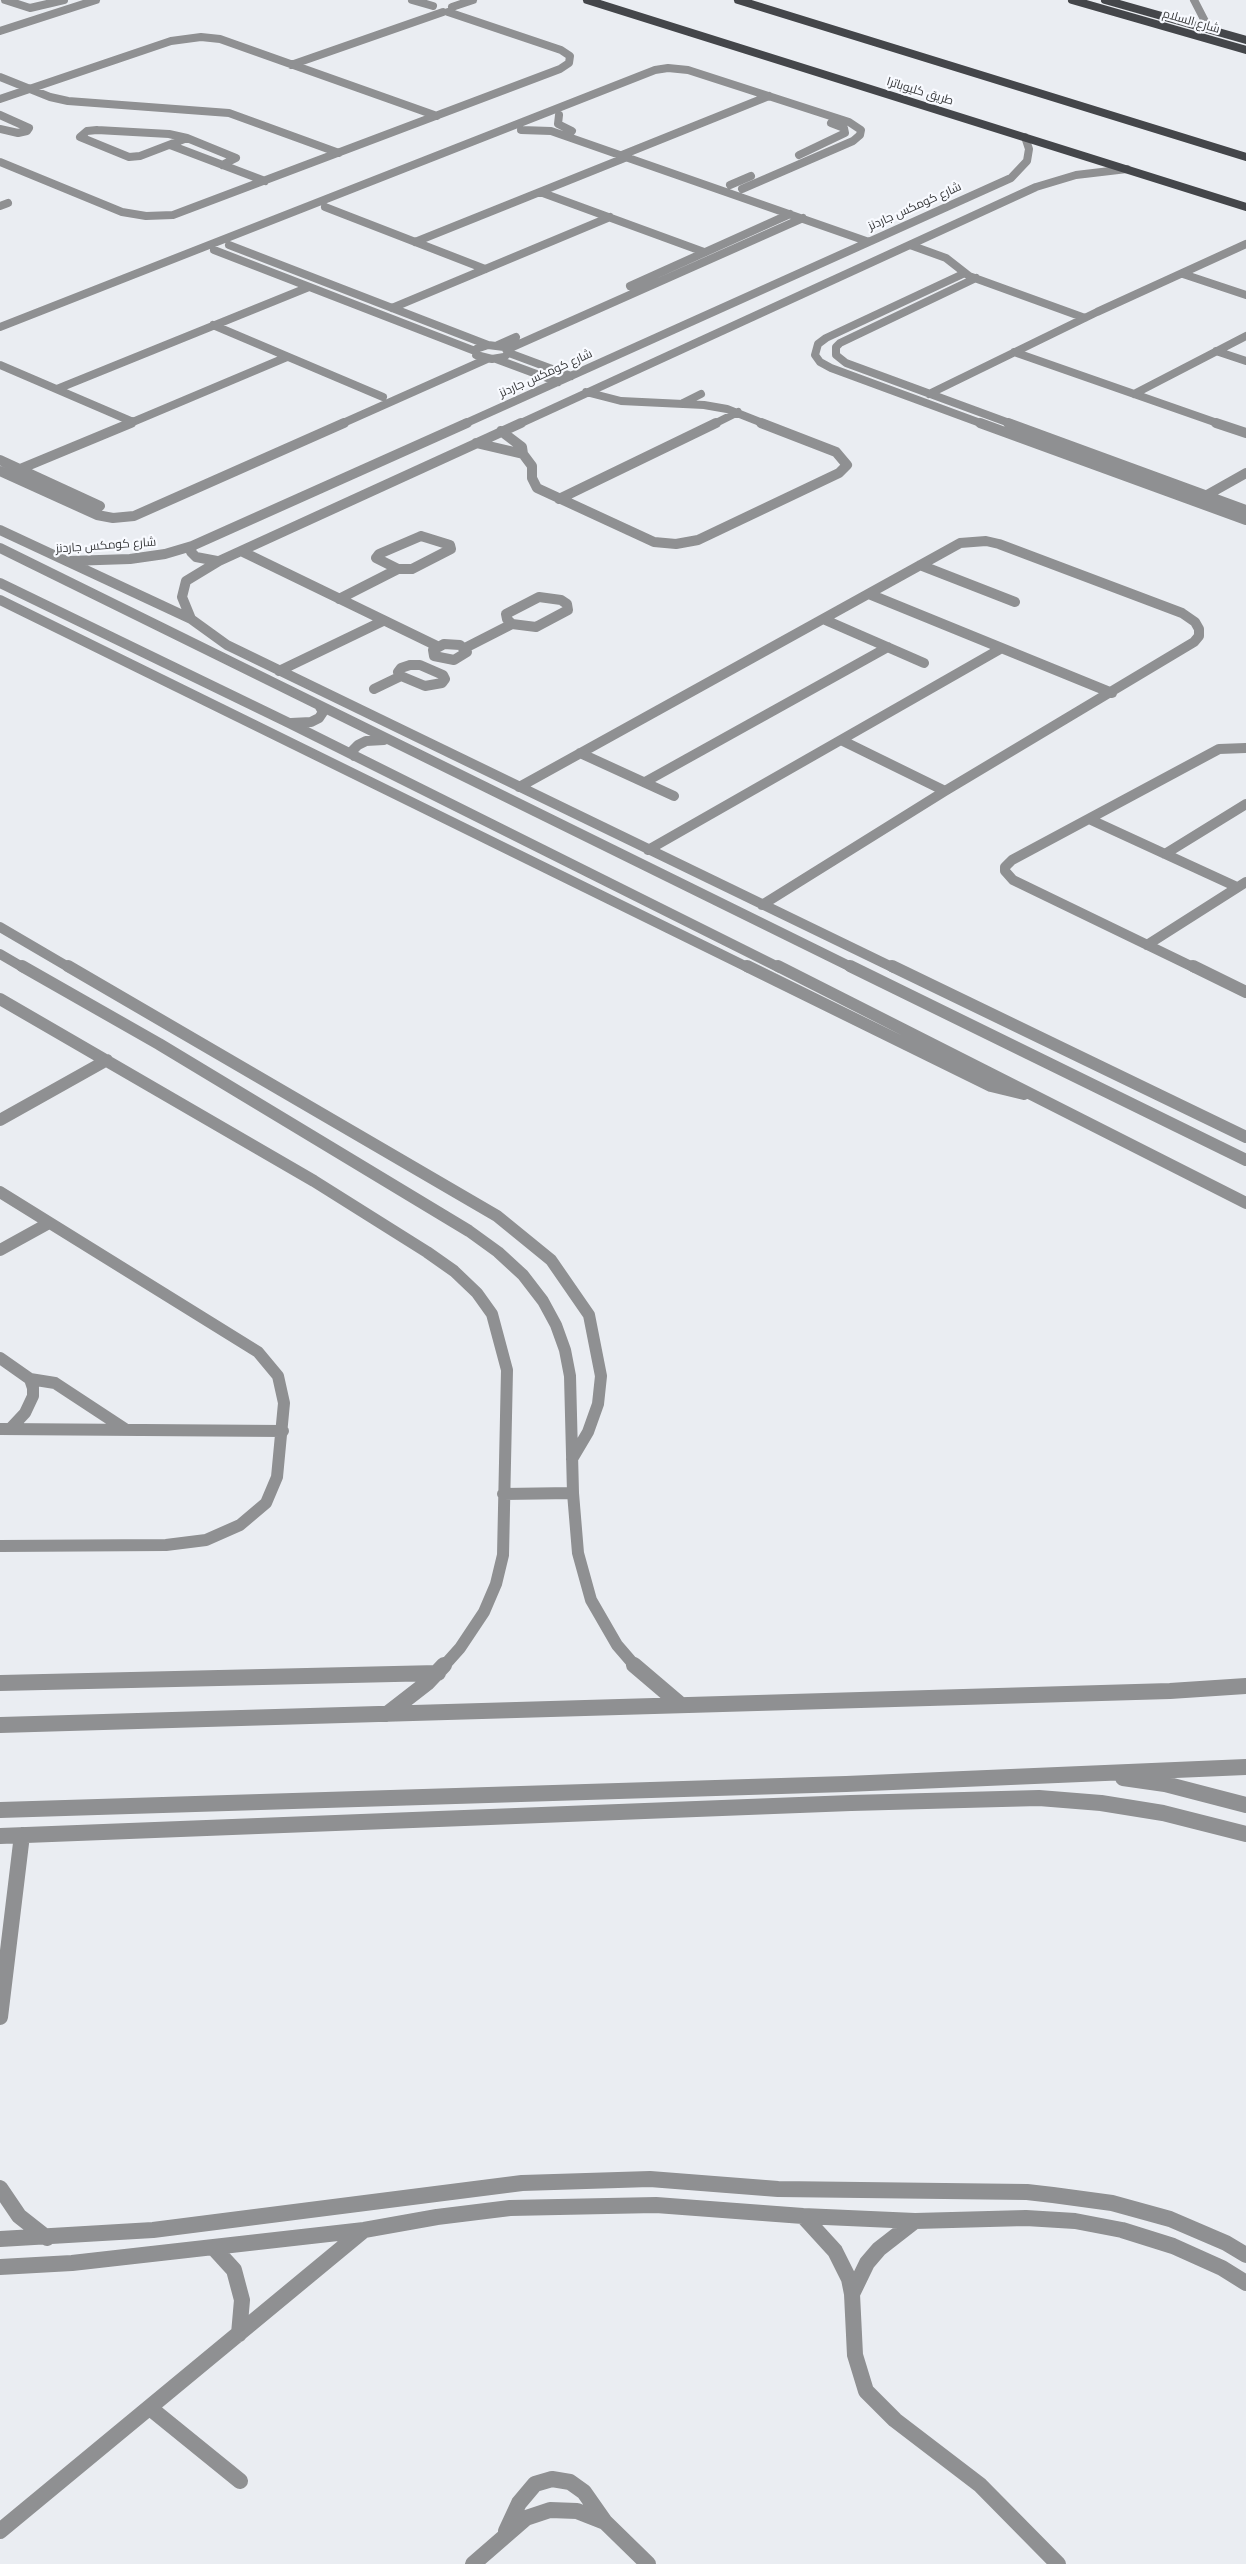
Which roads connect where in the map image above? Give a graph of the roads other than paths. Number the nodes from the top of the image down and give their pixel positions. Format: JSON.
{"nodes":[{"id":1,"x":5,"y":0,"type":"edge"},
{"id":2,"x":64,"y":0,"type":"edge"},
{"id":3,"x":96,"y":0,"type":"edge"},
{"id":4,"x":412,"y":0,"type":"edge"},
{"id":5,"x":470,"y":0,"type":"edge"},
{"id":6,"x":587,"y":0,"type":"edge"},
{"id":7,"x":738,"y":0,"type":"edge"},
{"id":8,"x":1072,"y":0,"type":"edge"},
{"id":9,"x":1105,"y":0,"type":"edge"},
{"id":10,"x":1194,"y":0,"type":"edge"},
{"id":11,"x":432,"y":7,"type":"junction"},
{"id":12,"x":448,"y":7,"type":"edge"},
{"id":13,"x":1209,"y":29,"type":"junction"},
{"id":14,"x":0,"y":31,"type":"edge"},
{"id":15,"x":1246,"y":40,"type":"edge"},
{"id":16,"x":1246,"y":50,"type":"edge"},
{"id":17,"x":282,"y":61,"type":"junction"},
{"id":18,"x":291,"y":65,"type":"junction"},
{"id":19,"x":0,"y":77,"type":"edge"},
{"id":20,"x":29,"y":89,"type":"junction"},
{"id":21,"x":769,"y":96,"type":"junction"},
{"id":22,"x":0,"y":99,"type":"edge"},
{"id":23,"x":759,"y":100,"type":"junction"},
{"id":24,"x":0,"y":115,"type":"edge"},
{"id":25,"x":438,"y":116,"type":"junction"},
{"id":26,"x":558,"y":116,"type":"junction"},
{"id":27,"x":0,"y":129,"type":"edge"},
{"id":28,"x":521,"y":130,"type":"junction"},
{"id":29,"x":1025,"y":137,"type":"junction"},
{"id":30,"x":187,"y":138,"type":"junction"},
{"id":31,"x":170,"y":145,"type":"junction"},
{"id":32,"x":339,"y":153,"type":"junction"},
{"id":33,"x":627,"y":154,"type":"junction"},
{"id":34,"x":1246,"y":157,"type":"edge"},
{"id":35,"x":0,"y":162,"type":"edge"},
{"id":36,"x":222,"y":165,"type":"junction"},
{"id":37,"x":1127,"y":169,"type":"junction"},
{"id":38,"x":265,"y":181,"type":"junction"},
{"id":39,"x":730,"y":185,"type":"junction"},
{"id":40,"x":742,"y":189,"type":"junction"},
{"id":41,"x":540,"y":192,"type":"junction"},
{"id":42,"x":325,"y":207,"type":"junction"},
{"id":43,"x":1246,"y":207,"type":"edge"},
{"id":44,"x":790,"y":214,"type":"junction"},
{"id":45,"x":610,"y":218,"type":"junction"},
{"id":46,"x":802,"y":218,"type":"junction"},
{"id":47,"x":879,"y":237,"type":"junction"},
{"id":48,"x":415,"y":242,"type":"junction"},
{"id":49,"x":869,"y":242,"type":"junction"},
{"id":50,"x":910,"y":244,"type":"junction"},
{"id":51,"x":1246,"y":244,"type":"edge"},
{"id":52,"x":228,"y":245,"type":"junction"},
{"id":53,"x":214,"y":250,"type":"junction"},
{"id":54,"x":704,"y":252,"type":"junction"},
{"id":55,"x":484,"y":269,"type":"junction"},
{"id":56,"x":1192,"y":270,"type":"junction"},
{"id":57,"x":964,"y":273,"type":"junction"},
{"id":58,"x":1183,"y":274,"type":"junction"},
{"id":59,"x":976,"y":278,"type":"junction"},
{"id":60,"x":308,"y":287,"type":"junction"},
{"id":61,"x":1246,"y":287,"type":"edge"},
{"id":62,"x":1246,"y":295,"type":"edge"},
{"id":63,"x":392,"y":308,"type":"junction"},
{"id":64,"x":1085,"y":318,"type":"junction"},
{"id":65,"x":213,"y":326,"type":"junction"},
{"id":66,"x":0,"y":327,"type":"edge"},
{"id":67,"x":0,"y":334,"type":"edge"},
{"id":68,"x":1246,"y":336,"type":"edge"},
{"id":69,"x":488,"y":345,"type":"junction"},
{"id":70,"x":498,"y":345,"type":"junction"},
{"id":71,"x":508,"y":351,"type":"junction"},
{"id":72,"x":1216,"y":351,"type":"junction"},
{"id":73,"x":1014,"y":352,"type":"junction"},
{"id":74,"x":475,"y":353,"type":"junction"},
{"id":75,"x":287,"y":357,"type":"junction"},
{"id":76,"x":492,"y":359,"type":"junction"},
{"id":77,"x":1246,"y":361,"type":"edge"},
{"id":78,"x":0,"y":364,"type":"edge"},
{"id":79,"x":571,"y":376,"type":"junction"},
{"id":80,"x":558,"y":382,"type":"junction"},
{"id":81,"x":608,"y":382,"type":"junction"},
{"id":82,"x":56,"y":389,"type":"junction"},
{"id":83,"x":586,"y":392,"type":"junction"},
{"id":84,"x":701,"y":394,"type":"dead end"},
{"id":85,"x":929,"y":394,"type":"junction"},
{"id":86,"x":1134,"y":394,"type":"junction"},
{"id":87,"x":383,"y":397,"type":"junction"},
{"id":88,"x":632,"y":401,"type":"junction"},
{"id":89,"x":680,"y":404,"type":"junction"},
{"id":90,"x":738,"y":412,"type":"junction"},
{"id":91,"x":133,"y":422,"type":"junction"},
{"id":92,"x":501,"y":431,"type":"junction"},
{"id":93,"x":1246,"y":434,"type":"edge"},
{"id":94,"x":476,"y":443,"type":"junction"},
{"id":95,"x":523,"y":454,"type":"junction"},
{"id":96,"x":0,"y":460,"type":"edge"},
{"id":97,"x":20,"y":469,"type":"junction"},
{"id":98,"x":0,"y":470,"type":"edge"},
{"id":99,"x":1246,"y":473,"type":"edge"},
{"id":100,"x":1207,"y":495,"type":"junction"},
{"id":101,"x":559,"y":499,"type":"junction"},
{"id":102,"x":1246,"y":510,"type":"edge"},
{"id":103,"x":1246,"y":520,"type":"edge"},
{"id":104,"x":0,"y":530,"type":"edge"},
{"id":105,"x":192,"y":546,"type":"junction"},
{"id":106,"x":0,"y":548,"type":"edge"},
{"id":107,"x":241,"y":551,"type":"junction"},
{"id":108,"x":67,"y":561,"type":"junction"},
{"id":109,"x":219,"y":561,"type":"junction"},
{"id":110,"x":34,"y":563,"type":"junction"},
{"id":111,"x":920,"y":565,"type":"junction"},
{"id":112,"x":398,"y":569,"type":"junction"},
{"id":113,"x":0,"y":583,"type":"edge"},
{"id":114,"x":869,"y":594,"type":"junction"},
{"id":115,"x":339,"y":599,"type":"junction"},
{"id":116,"x":0,"y":600,"type":"edge"},
{"id":117,"x":1015,"y":602,"type":"dead end"},
{"id":118,"x":191,"y":619,"type":"junction"},
{"id":119,"x":823,"y":619,"type":"junction"},
{"id":120,"x":383,"y":621,"type":"junction"},
{"id":121,"x":512,"y":624,"type":"junction"},
{"id":122,"x":227,"y":645,"type":"junction"},
{"id":123,"x":436,"y":646,"type":"junction"},
{"id":124,"x":465,"y":648,"type":"junction"},
{"id":125,"x":888,"y":648,"type":"junction"},
{"id":126,"x":1002,"y":648,"type":"junction"},
{"id":127,"x":212,"y":653,"type":"junction"},
{"id":128,"x":446,"y":660,"type":"junction"},
{"id":129,"x":924,"y":663,"type":"dead end"},
{"id":130,"x":430,"y":669,"type":"junction"},
{"id":131,"x":279,"y":671,"type":"junction"},
{"id":132,"x":401,"y":676,"type":"junction"},
{"id":133,"x":374,"y":689,"type":"dead end"},
{"id":134,"x":1112,"y":693,"type":"junction"},
{"id":135,"x":320,"y":707,"type":"junction"},
{"id":136,"x":288,"y":723,"type":"junction"},
{"id":137,"x":387,"y":740,"type":"junction"},
{"id":138,"x":841,"y":740,"type":"junction"},
{"id":139,"x":1246,"y":748,"type":"edge"},
{"id":140,"x":580,"y":753,"type":"junction"},
{"id":141,"x":354,"y":756,"type":"junction"},
{"id":142,"x":645,"y":782,"type":"junction"},
{"id":143,"x":518,"y":787,"type":"junction"},
{"id":144,"x":946,"y":791,"type":"junction"},
{"id":145,"x":674,"y":796,"type":"dead end"},
{"id":146,"x":1246,"y":804,"type":"edge"},
{"id":147,"x":1089,"y":819,"type":"junction"},
{"id":148,"x":648,"y":850,"type":"junction"},
{"id":149,"x":1165,"y":854,"type":"junction"},
{"id":150,"x":1242,"y":885,"type":"edge"},
{"id":151,"x":762,"y":905,"type":"junction"},
{"id":152,"x":0,"y":927,"type":"edge"},
{"id":153,"x":1147,"y":945,"type":"junction"},
{"id":154,"x":0,"y":954,"type":"edge"},
{"id":155,"x":1246,"y":992,"type":"edge"},
{"id":156,"x":0,"y":999,"type":"edge"},
{"id":157,"x":107,"y":1060,"type":"junction"},
{"id":158,"x":234,"y":1062,"type":"junction"},
{"id":159,"x":210,"y":1074,"type":"junction"},
{"id":160,"x":1040,"y":1097,"type":"junction"},
{"id":161,"x":0,"y":1120,"type":"edge"},
{"id":162,"x":1246,"y":1137,"type":"edge"},
{"id":163,"x":1246,"y":1160,"type":"edge"},
{"id":164,"x":0,"y":1192,"type":"edge"},
{"id":165,"x":1246,"y":1202,"type":"edge"},
{"id":166,"x":49,"y":1223,"type":"junction"},
{"id":167,"x":0,"y":1250,"type":"edge"},
{"id":168,"x":0,"y":1358,"type":"edge"},
{"id":169,"x":30,"y":1379,"type":"junction"},
{"id":170,"x":5,"y":1429,"type":"edge"},
{"id":171,"x":125,"y":1429,"type":"junction"},
{"id":172,"x":283,"y":1431,"type":"junction"},
{"id":173,"x":572,"y":1459,"type":"junction"},
{"id":174,"x":573,"y":1492,"type":"junction"},
{"id":175,"x":503,"y":1494,"type":"junction"},
{"id":176,"x":0,"y":1546,"type":"edge"},
{"id":177,"x":438,"y":1673,"type":"junction"},
{"id":178,"x":0,"y":1683,"type":"edge"},
{"id":179,"x":1246,"y":1686,"type":"edge"},
{"id":180,"x":681,"y":1705,"type":"junction"},
{"id":181,"x":387,"y":1714,"type":"junction"},
{"id":182,"x":0,"y":1725,"type":"edge"},
{"id":183,"x":1246,"y":1767,"type":"edge"},
{"id":184,"x":1096,"y":1774,"type":"junction"},
{"id":185,"x":846,"y":1784,"type":"junction"},
{"id":186,"x":851,"y":1803,"type":"junction"},
{"id":187,"x":1246,"y":1805,"type":"edge"},
{"id":188,"x":0,"y":1810,"type":"edge"},
{"id":189,"x":1246,"y":1834,"type":"edge"},
{"id":190,"x":22,"y":1835,"type":"junction"},
{"id":191,"x":0,"y":1836,"type":"edge"},
{"id":192,"x":0,"y":2017,"type":"edge"},
{"id":193,"x":0,"y":2188,"type":"edge"},
{"id":194,"x":803,"y":2216,"type":"junction"},
{"id":195,"x":915,"y":2221,"type":"junction"},
{"id":196,"x":364,"y":2230,"type":"junction"},
{"id":197,"x":47,"y":2238,"type":"junction"},
{"id":198,"x":0,"y":2239,"type":"edge"},
{"id":199,"x":212,"y":2247,"type":"junction"},
{"id":200,"x":1246,"y":2255,"type":"edge"},
{"id":201,"x":0,"y":2267,"type":"edge"},
{"id":202,"x":1246,"y":2283,"type":"edge"},
{"id":203,"x":852,"y":2294,"type":"junction"},
{"id":204,"x":239,"y":2334,"type":"junction"},
{"id":205,"x":150,"y":2408,"type":"junction"},
{"id":206,"x":240,"y":2481,"type":"dead end"},
{"id":207,"x":605,"y":2522,"type":"junction"},
{"id":208,"x":0,"y":2531,"type":"edge"},
{"id":209,"x":505,"y":2534,"type":"junction"},
{"id":210,"x":474,"y":2564,"type":"edge"},
{"id":211,"x":648,"y":2564,"type":"edge"},
{"id":212,"x":1058,"y":2564,"type":"edge"}],
"edges":[{"from":1,"to":2,"type":"street"},
{"from":3,"to":14,"type":"street"},
{"from":4,"to":11,"type":"street"},
{"from":5,"to":12,"type":"street"},
{"from":6,"to":29,"type":"main road","name":"طريق كليوباترا"},
{"from":7,"to":34,"type":"main road"},
{"from":8,"to":16,"type":"main road","name":"شارع السلام"},
{"from":9,"to":13,"type":"main road","name":"شارع السلام"},
{"from":10,"to":13,"type":"street"},
{"from":11,"to":12,"type":"street"},
{"from":11,"to":17,"type":"street"},
{"from":12,"to":18,"type":"street"},
{"from":12,"to":25,"type":"street"},
{"from":13,"to":15,"type":"main road","name":"شارع السلام"},
{"from":17,"to":18,"type":"street"},
{"from":17,"to":20,"type":"street"},
{"from":18,"to":25,"type":"street"},
{"from":19,"to":20,"type":"street"},
{"from":20,"to":22,"type":"street"},
{"from":20,"to":32,"type":"street"},
{"from":21,"to":23,"type":"street"},
{"from":21,"to":40,"type":"street"},
{"from":21,"to":66,"type":"street"},
{"from":23,"to":26,"type":"street"},
{"from":23,"to":33,"type":"street"},
{"from":23,"to":39,"type":"street"},
{"from":24,"to":27,"type":"street"},
{"from":25,"to":32,"type":"street"},
{"from":26,"to":28,"type":"street"},
{"from":26,"to":33,"type":"street"},
{"from":28,"to":33,"type":"street"},
{"from":28,"to":42,"type":"street"},
{"from":29,"to":37,"type":"main road","name":"طريق كليوباترا"},
{"from":29,"to":47,"type":"street","name":"شارع كومكس جاردنز"},
{"from":30,"to":31,"type":"street"},
{"from":30,"to":31,"type":"street"},
{"from":30,"to":36,"type":"street"},
{"from":31,"to":36,"type":"street"},
{"from":32,"to":38,"type":"street"},
{"from":33,"to":39,"type":"street"},
{"from":33,"to":41,"type":"street"},
{"from":33,"to":44,"type":"street"},
{"from":35,"to":38,"type":"street"},
{"from":36,"to":38,"type":"street"},
{"from":37,"to":43,"type":"main road","name":"طريق كليوباترا"},
{"from":37,"to":50,"type":"street"},
{"from":39,"to":40,"type":"street"},
{"from":40,"to":47,"type":"street"},
{"from":41,"to":45,"type":"street"},
{"from":41,"to":48,"type":"street"},
{"from":42,"to":48,"type":"street"},
{"from":42,"to":52,"type":"street"},
{"from":44,"to":46,"type":"street"},
{"from":44,"to":54,"type":"street"},
{"from":45,"to":54,"type":"street"},
{"from":45,"to":55,"type":"street"},
{"from":46,"to":49,"type":"street"},
{"from":46,"to":71,"type":"street"},
{"from":47,"to":49,"type":"street","name":"شارع كومكس جاردنز"},
{"from":48,"to":55,"type":"street"},
{"from":49,"to":79,"type":"street","name":"شارع كومكس جاردنز"},
{"from":50,"to":57,"type":"street"},
{"from":50,"to":81,"type":"street"},
{"from":51,"to":56,"type":"street"},
{"from":52,"to":53,"type":"street"},
{"from":52,"to":63,"type":"street"},
{"from":53,"to":60,"type":"street"},
{"from":53,"to":67,"type":"street"},
{"from":54,"to":70,"type":"street"},
{"from":55,"to":63,"type":"street"},
{"from":56,"to":58,"type":"street"},
{"from":56,"to":61,"type":"street"},
{"from":57,"to":59,"type":"street"},
{"from":57,"to":103,"type":"street"},
{"from":58,"to":62,"type":"street"},
{"from":58,"to":64,"type":"street"},
{"from":59,"to":64,"type":"street"},
{"from":59,"to":85,"type":"street"},
{"from":60,"to":65,"type":"street"},
{"from":60,"to":74,"type":"street"},
{"from":63,"to":69,"type":"street"},
{"from":64,"to":73,"type":"street"},
{"from":65,"to":75,"type":"street"},
{"from":65,"to":82,"type":"street"},
{"from":68,"to":72,"type":"street"},
{"from":69,"to":70,"type":"street"},
{"from":69,"to":74,"type":"street"},
{"from":70,"to":71,"type":"street"},
{"from":71,"to":76,"type":"street"},
{"from":71,"to":79,"type":"street"},
{"from":72,"to":77,"type":"street"},
{"from":72,"to":86,"type":"street"},
{"from":73,"to":85,"type":"street"},
{"from":73,"to":86,"type":"street"},
{"from":74,"to":76,"type":"street"},
{"from":74,"to":87,"type":"street"},
{"from":75,"to":87,"type":"street"},
{"from":75,"to":91,"type":"street"},
{"from":76,"to":80,"type":"street"},
{"from":76,"to":98,"type":"street"},
{"from":78,"to":82,"type":"street"},
{"from":79,"to":80,"type":"street","name":"شارع كومكس جاردنز"},
{"from":80,"to":105,"type":"street","name":"شارع كومكس جاردنز"},
{"from":81,"to":83,"type":"street"},
{"from":81,"to":88,"type":"street"},
{"from":82,"to":91,"type":"street"},
{"from":83,"to":88,"type":"street"},
{"from":83,"to":92,"type":"street"},
{"from":84,"to":89,"type":"street"},
{"from":85,"to":100,"type":"street"},
{"from":86,"to":93,"type":"street"},
{"from":87,"to":97,"type":"street"},
{"from":88,"to":89,"type":"street"},
{"from":89,"to":90,"type":"street"},
{"from":90,"to":101,"type":"street"},
{"from":90,"to":101,"type":"street"},
{"from":91,"to":97,"type":"street"},
{"from":92,"to":94,"type":"street"},
{"from":92,"to":95,"type":"street"},
{"from":94,"to":95,"type":"street"},
{"from":94,"to":107,"type":"street"},
{"from":95,"to":101,"type":"street"},
{"from":96,"to":97,"type":"street"},
{"from":99,"to":100,"type":"street"},
{"from":100,"to":102,"type":"street"},
{"from":104,"to":108,"type":"street"},
{"from":105,"to":108,"type":"street","name":"شارع كومكس جاردنز"},
{"from":105,"to":109,"type":"street"},
{"from":106,"to":110,"type":"street"},
{"from":107,"to":109,"type":"street"},
{"from":107,"to":115,"type":"street"},
{"from":108,"to":110,"type":"street","name":"شارع كومكس جاردنز"},
{"from":108,"to":118,"type":"street"},
{"from":109,"to":118,"type":"street"},
{"from":110,"to":127,"type":"street"},
{"from":111,"to":114,"type":"street"},
{"from":111,"to":117,"type":"street"},
{"from":111,"to":134,"type":"street"},
{"from":112,"to":112,"type":"street"},
{"from":112,"to":115,"type":"street"},
{"from":113,"to":136,"type":"street"},
{"from":114,"to":119,"type":"street"},
{"from":114,"to":126,"type":"street"},
{"from":115,"to":120,"type":"street"},
{"from":116,"to":160,"type":"street"},
{"from":118,"to":122,"type":"street"},
{"from":119,"to":125,"type":"street"},
{"from":119,"to":140,"type":"street"},
{"from":120,"to":123,"type":"street"},
{"from":120,"to":131,"type":"street"},
{"from":121,"to":121,"type":"street"},
{"from":121,"to":124,"type":"street"},
{"from":122,"to":127,"type":"street"},
{"from":122,"to":131,"type":"street"},
{"from":123,"to":124,"type":"street"},
{"from":123,"to":128,"type":"street"},
{"from":124,"to":128,"type":"street"},
{"from":125,"to":129,"type":"street"},
{"from":125,"to":142,"type":"street"},
{"from":126,"to":134,"type":"street"},
{"from":126,"to":138,"type":"street"},
{"from":127,"to":135,"type":"street"},
{"from":128,"to":130,"type":"street"},
{"from":130,"to":132,"type":"street"},
{"from":130,"to":132,"type":"street"},
{"from":131,"to":143,"type":"street"},
{"from":132,"to":133,"type":"street"},
{"from":134,"to":144,"type":"street"},
{"from":135,"to":136,"type":"street"},
{"from":135,"to":137,"type":"street"},
{"from":136,"to":141,"type":"street"},
{"from":137,"to":141,"type":"street"},
{"from":137,"to":163,"type":"street"},
{"from":138,"to":144,"type":"street"},
{"from":138,"to":148,"type":"street"},
{"from":139,"to":147,"type":"street"},
{"from":140,"to":142,"type":"street"},
{"from":140,"to":143,"type":"street"},
{"from":141,"to":160,"type":"street"},
{"from":142,"to":145,"type":"street"},
{"from":143,"to":148,"type":"street"},
{"from":144,"to":151,"type":"street"},
{"from":146,"to":149,"type":"street"},
{"from":147,"to":149,"type":"street"},
{"from":147,"to":153,"type":"street"},
{"from":148,"to":151,"type":"street"},
{"from":149,"to":150,"type":"street"},
{"from":150,"to":153,"type":"street"},
{"from":151,"to":162,"type":"street"},
{"from":152,"to":158,"type":"street"},
{"from":153,"to":155,"type":"street"},
{"from":154,"to":159,"type":"street"},
{"from":156,"to":157,"type":"street"},
{"from":157,"to":161,"type":"street"},
{"from":157,"to":175,"type":"street"},
{"from":158,"to":159,"type":"street"},
{"from":158,"to":173,"type":"street"},
{"from":159,"to":173,"type":"street"},
{"from":160,"to":165,"type":"street"},
{"from":164,"to":166,"type":"street"},
{"from":166,"to":167,"type":"street"},
{"from":166,"to":172,"type":"street"},
{"from":168,"to":169,"type":"street"},
{"from":169,"to":170,"type":"street"},
{"from":169,"to":171,"type":"street"},
{"from":170,"to":171,"type":"street"},
{"from":171,"to":172,"type":"street"},
{"from":172,"to":176,"type":"street"},
{"from":173,"to":174,"type":"street"},
{"from":174,"to":175,"type":"street"},
{"from":174,"to":180,"type":"street"},
{"from":175,"to":177,"type":"street"},
{"from":177,"to":178,"type":"street"},
{"from":177,"to":181,"type":"street"},
{"from":179,"to":180,"type":"street"},
{"from":180,"to":181,"type":"street"},
{"from":181,"to":182,"type":"street"},
{"from":183,"to":184,"type":"street"},
{"from":184,"to":185,"type":"street"},
{"from":184,"to":187,"type":"street"},
{"from":185,"to":186,"type":"street"},
{"from":185,"to":188,"type":"street"},
{"from":186,"to":189,"type":"street"},
{"from":186,"to":190,"type":"street"},
{"from":190,"to":191,"type":"street"},
{"from":190,"to":192,"type":"street"},
{"from":193,"to":197,"type":"street"},
{"from":194,"to":195,"type":"street"},
{"from":194,"to":196,"type":"street"},
{"from":194,"to":203,"type":"street"},
{"from":195,"to":202,"type":"street"},
{"from":195,"to":203,"type":"street"},
{"from":196,"to":199,"type":"street"},
{"from":196,"to":204,"type":"street"},
{"from":197,"to":198,"type":"street"},
{"from":197,"to":200,"type":"street"},
{"from":199,"to":201,"type":"street"},
{"from":199,"to":204,"type":"street"},
{"from":203,"to":212,"type":"street"},
{"from":204,"to":205,"type":"street"},
{"from":205,"to":206,"type":"street"},
{"from":205,"to":208,"type":"street"},
{"from":207,"to":209,"type":"street"},
{"from":207,"to":209,"type":"street"},
{"from":207,"to":211,"type":"street"},
{"from":209,"to":210,"type":"street"}]}
